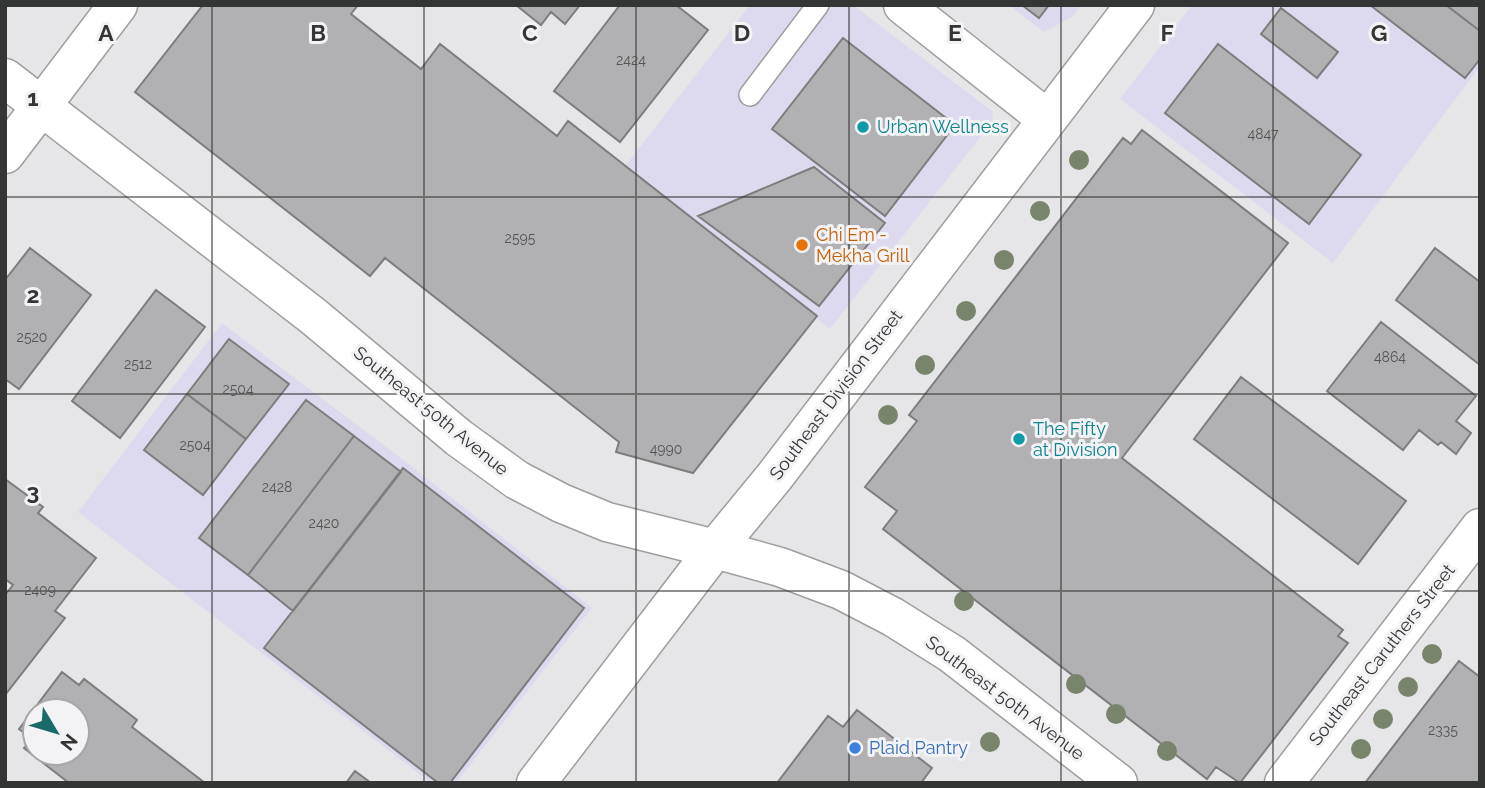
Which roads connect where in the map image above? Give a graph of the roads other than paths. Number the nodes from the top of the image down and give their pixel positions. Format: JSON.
{"nodes":[{"id":1,"x":118,"y":5,"type":"edge"},
{"id":2,"x":818,"y":5,"type":"edge"},
{"id":3,"x":903,"y":5,"type":"edge"},
{"id":4,"x":1135,"y":5,"type":"edge"},
{"id":5,"x":5,"y":78,"type":"edge"},
{"id":6,"x":750,"y":95,"type":"dead end"},
{"id":7,"x":42,"y":107,"type":"junction"},
{"id":8,"x":1047,"y":119,"type":"junction"},
{"id":9,"x":5,"y":154,"type":"edge"},
{"id":10,"x":1480,"y":528,"type":"edge"},
{"id":11,"x":715,"y":549,"type":"junction"},
{"id":12,"x":536,"y":783,"type":"edge"},
{"id":13,"x":1118,"y":783,"type":"edge"},
{"id":14,"x":1284,"y":783,"type":"edge"}],
"edges":[{"from":1,"to":7,"type":"main road"},
{"from":2,"to":6,"type":"lane"},
{"from":3,"to":8,"type":"main road"},
{"from":4,"to":8,"type":"main road","name":"Southeast Division Street"},
{"from":5,"to":7,"type":"main road","name":"Southeast 50th Avenue"},
{"from":7,"to":9,"type":"main road"},
{"from":7,"to":11,"type":"main road","name":"Southeast 50th Avenue"},
{"from":8,"to":11,"type":"main road","name":"Southeast Division Street"},
{"from":10,"to":14,"type":"main road","name":"Southeast Caruthers Street"},
{"from":11,"to":12,"type":"main road","name":"Southeast Division Street"},
{"from":11,"to":13,"type":"main road","name":"Southeast 50th Avenue"}]}
